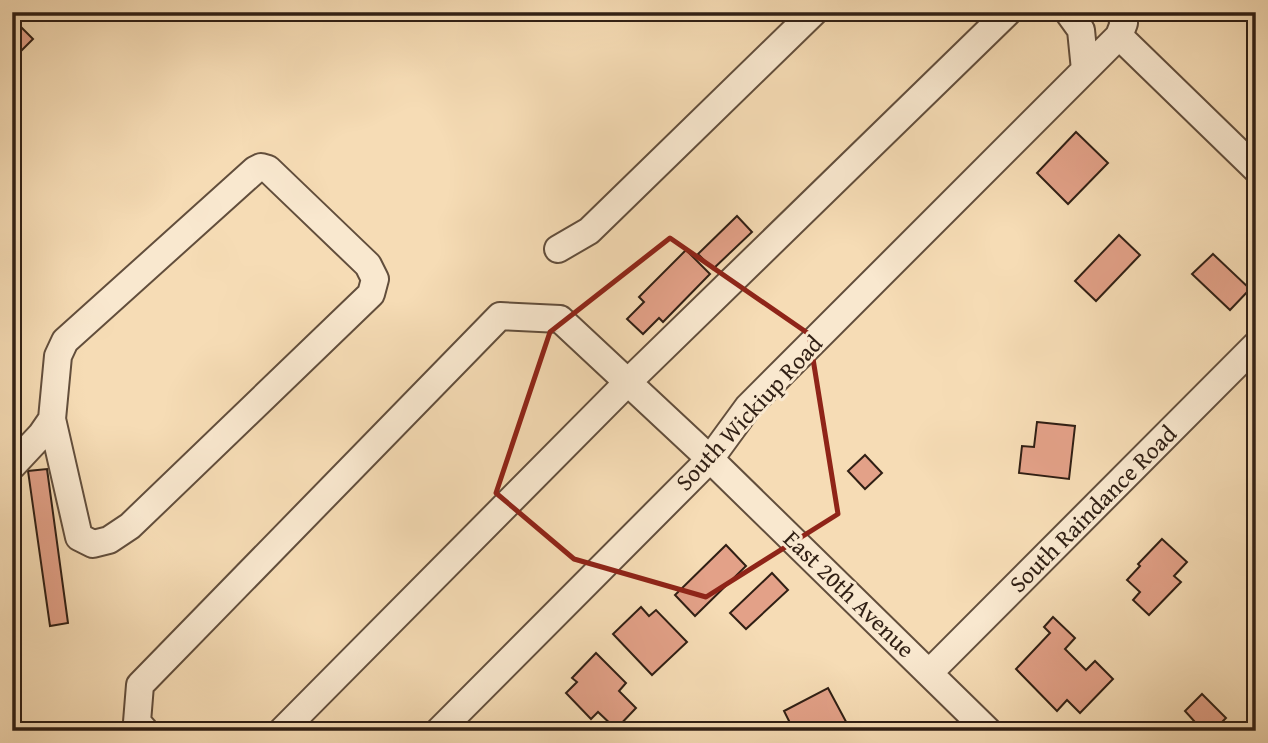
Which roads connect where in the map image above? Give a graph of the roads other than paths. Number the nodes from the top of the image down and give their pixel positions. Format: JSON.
{"nodes":[{"id":1,"x":814,"y":12,"type":"edge"},
{"id":2,"x":1008,"y":12,"type":"edge"},
{"id":3,"x":1068,"y":12,"type":"edge"},
{"id":4,"x":1120,"y":24,"type":"edge"},
{"id":5,"x":1085,"y":70,"type":"junction"},
{"id":6,"x":1256,"y":169,"type":"edge"},
{"id":7,"x":558,"y":249,"type":"dead end"},
{"id":8,"x":1256,"y":345,"type":"edge"},
{"id":9,"x":628,"y":382,"type":"junction"},
{"id":10,"x":51,"y":419,"type":"junction"},
{"id":11,"x":710,"y":459,"type":"junction"},
{"id":12,"x":12,"y":466,"type":"edge"},
{"id":13,"x":930,"y":672,"type":"junction"},
{"id":14,"x":145,"y":731,"type":"edge"},
{"id":15,"x":282,"y":731,"type":"edge"},
{"id":16,"x":439,"y":731,"type":"edge"},
{"id":17,"x":988,"y":731,"type":"edge"}],
"edges":[{"from":1,"to":7,"type":"street"},
{"from":2,"to":9,"type":"street"},
{"from":3,"to":5,"type":"street"},
{"from":4,"to":5,"type":"street","name":"South Wickiup Road"},
{"from":4,"to":6,"type":"street"},
{"from":5,"to":11,"type":"street","name":"South Wickiup Road"},
{"from":8,"to":13,"type":"street","name":"South Raindance Road"},
{"from":9,"to":11,"type":"street","name":"East 20th Avenue"},
{"from":9,"to":14,"type":"street","name":"East 20th Avenue"},
{"from":9,"to":15,"type":"street"},
{"from":10,"to":10,"type":"street"},
{"from":10,"to":12,"type":"street"},
{"from":11,"to":13,"type":"street","name":"East 20th Avenue"},
{"from":11,"to":16,"type":"street","name":"South Wickiup Road"},
{"from":13,"to":17,"type":"street","name":"East 20th Avenue"}]}
